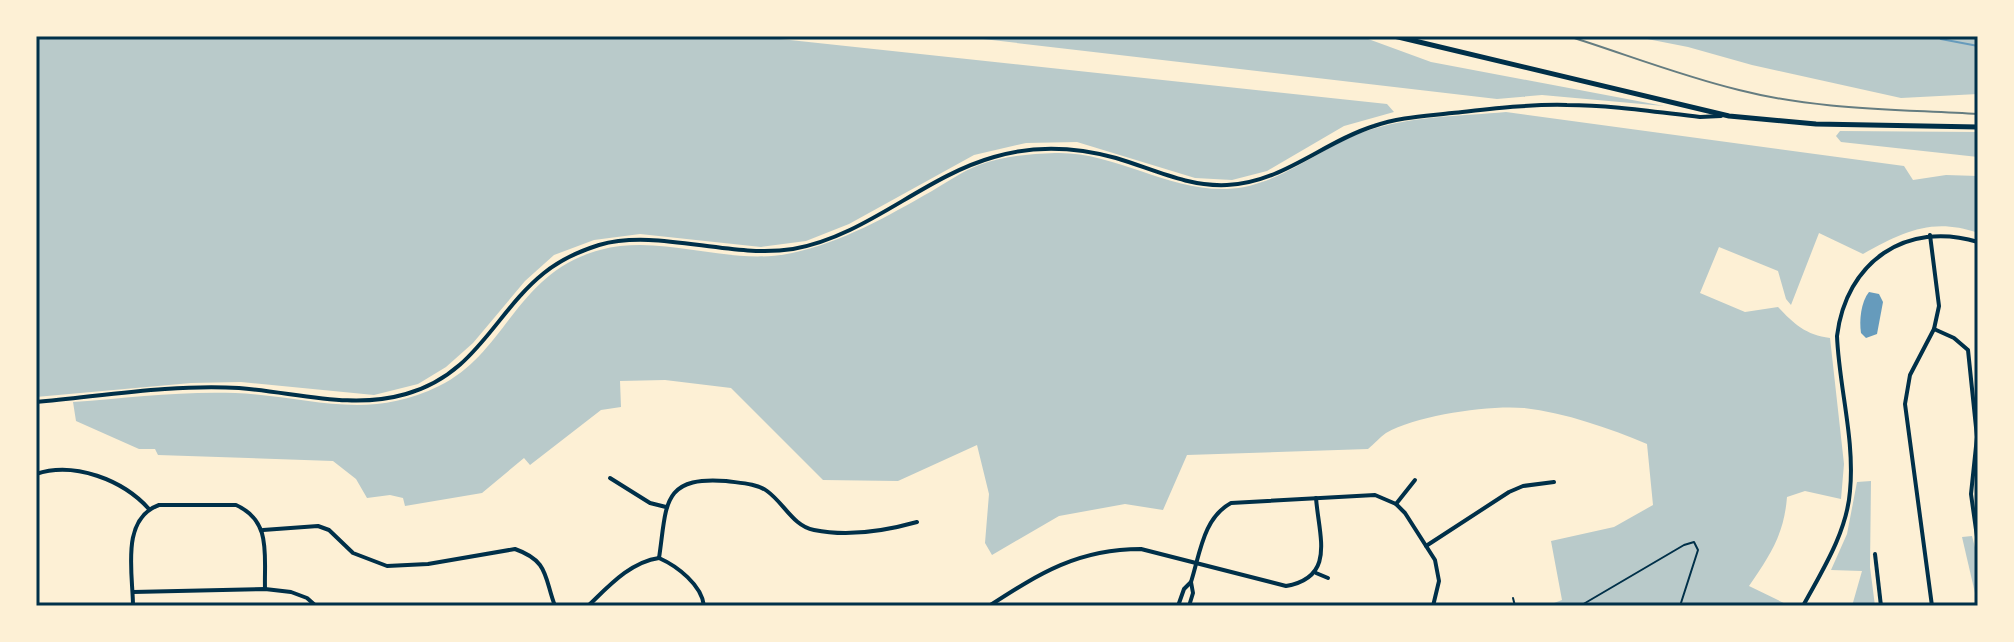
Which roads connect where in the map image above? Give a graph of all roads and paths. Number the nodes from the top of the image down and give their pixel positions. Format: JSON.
{"nodes":[{"id":1,"x":1394,"y":36,"type":"edge"},
{"id":2,"x":1729,"y":116,"type":"junction"},
{"id":3,"x":1978,"y":127,"type":"edge"},
{"id":4,"x":1930,"y":235,"type":"junction"},
{"id":5,"x":1978,"y":242,"type":"edge"},
{"id":6,"x":1934,"y":329,"type":"junction"},
{"id":7,"x":36,"y":402,"type":"edge"},
{"id":8,"x":36,"y":474,"type":"edge"},
{"id":9,"x":610,"y":478,"type":"dead end"},
{"id":10,"x":1415,"y":480,"type":"dead end"},
{"id":11,"x":1554,"y":482,"type":"dead end"},
{"id":12,"x":1316,"y":498,"type":"junction"},
{"id":13,"x":1396,"y":504,"type":"junction"},
{"id":14,"x":666,"y":507,"type":"junction"},
{"id":15,"x":149,"y":509,"type":"junction"},
{"id":16,"x":917,"y":522,"type":"dead end"},
{"id":17,"x":263,"y":530,"type":"junction"},
{"id":18,"x":1978,"y":544,"type":"edge"},
{"id":19,"x":1426,"y":546,"type":"junction"},
{"id":20,"x":1875,"y":554,"type":"dead end"},
{"id":21,"x":659,"y":558,"type":"junction"},
{"id":22,"x":1197,"y":564,"type":"junction"},
{"id":23,"x":1316,"y":573,"type":"junction"},
{"id":24,"x":1328,"y":578,"type":"dead end"},
{"id":25,"x":1191,"y":582,"type":"junction"},
{"id":26,"x":265,"y":589,"type":"junction"},
{"id":27,"x":133,"y":592,"type":"junction"},
{"id":28,"x":1513,"y":598,"type":"dead end"},
{"id":29,"x":133,"y":606,"type":"edge"},
{"id":30,"x":316,"y":606,"type":"edge"},
{"id":31,"x":555,"y":606,"type":"edge"},
{"id":32,"x":588,"y":606,"type":"edge"},
{"id":33,"x":704,"y":606,"type":"edge"},
{"id":34,"x":989,"y":606,"type":"edge"},
{"id":35,"x":1178,"y":606,"type":"edge"},
{"id":36,"x":1189,"y":606,"type":"edge"},
{"id":37,"x":1433,"y":606,"type":"edge"},
{"id":38,"x":1515,"y":606,"type":"edge"},
{"id":39,"x":1580,"y":606,"type":"edge"},
{"id":40,"x":1680,"y":606,"type":"edge"},
{"id":41,"x":1803,"y":606,"type":"edge"},
{"id":42,"x":1881,"y":606,"type":"edge"},
{"id":43,"x":1932,"y":606,"type":"edge"}],
"edges":[{"from":1,"to":2,"type":"main road"},
{"from":2,"to":3,"type":"main road"},
{"from":2,"to":7,"type":"street"},
{"from":4,"to":5,"type":"street"},
{"from":4,"to":6,"type":"street"},
{"from":4,"to":41,"type":"street"},
{"from":6,"to":18,"type":"street"},
{"from":6,"to":43,"type":"street"},
{"from":8,"to":15,"type":"street"},
{"from":9,"to":14,"type":"street"},
{"from":10,"to":13,"type":"street"},
{"from":11,"to":19,"type":"street"},
{"from":12,"to":13,"type":"street"},
{"from":12,"to":22,"type":"street"},
{"from":12,"to":23,"type":"street"},
{"from":13,"to":19,"type":"street"},
{"from":14,"to":16,"type":"street"},
{"from":14,"to":21,"type":"street"},
{"from":15,"to":17,"type":"street"},
{"from":15,"to":27,"type":"street"},
{"from":17,"to":26,"type":"street"},
{"from":17,"to":31,"type":"street"},
{"from":19,"to":37,"type":"street"},
{"from":20,"to":42,"type":"street"},
{"from":21,"to":32,"type":"street"},
{"from":21,"to":33,"type":"street"},
{"from":22,"to":23,"type":"street"},
{"from":22,"to":25,"type":"street"},
{"from":22,"to":34,"type":"street"},
{"from":23,"to":24,"type":"street"},
{"from":25,"to":35,"type":"street"},
{"from":25,"to":36,"type":"street"},
{"from":26,"to":27,"type":"street"},
{"from":26,"to":30,"type":"street"},
{"from":27,"to":29,"type":"street"},
{"from":28,"to":38,"type":"lane"},
{"from":39,"to":40,"type":"lane"}]}
